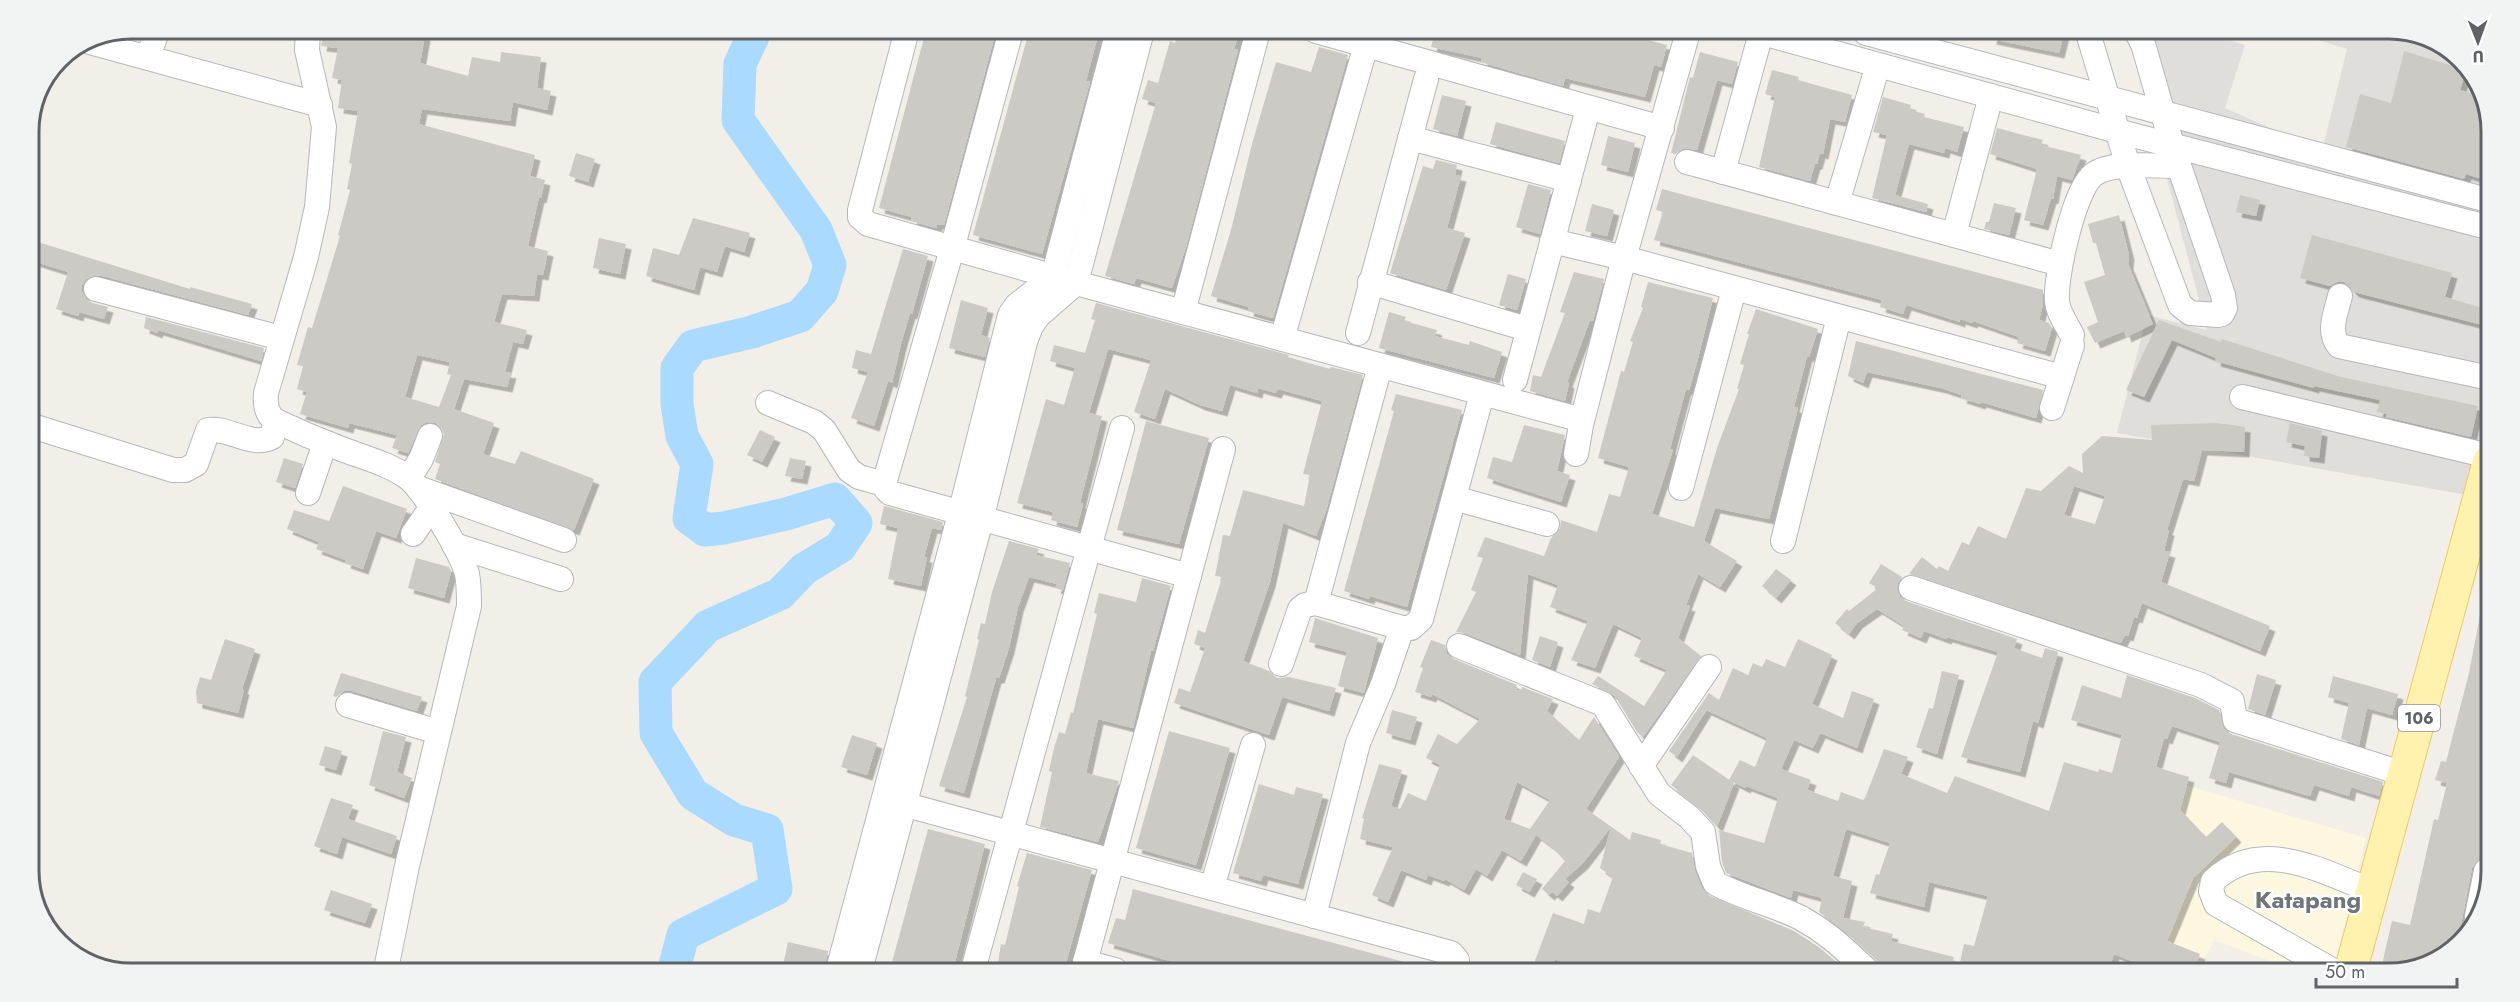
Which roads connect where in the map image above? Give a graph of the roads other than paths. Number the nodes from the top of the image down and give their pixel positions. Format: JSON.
{"nodes":[{"id":1,"x":154,"y":39,"type":"edge"},
{"id":2,"x":308,"y":39,"type":"edge"},
{"id":3,"x":905,"y":39,"type":"edge"},
{"id":4,"x":1009,"y":39,"type":"edge"},
{"id":5,"x":1116,"y":39,"type":"edge"},
{"id":6,"x":1140,"y":39,"type":"edge"},
{"id":7,"x":1256,"y":39,"type":"edge"},
{"id":8,"x":1345,"y":39,"type":"edge"},
{"id":9,"x":1686,"y":39,"type":"edge"},
{"id":10,"x":1758,"y":39,"type":"edge"},
{"id":11,"x":1782,"y":39,"type":"edge"},
{"id":12,"x":1889,"y":39,"type":"edge"},
{"id":13,"x":2090,"y":39,"type":"edge"},
{"id":14,"x":2140,"y":39,"type":"edge"},
{"id":15,"x":100,"y":45,"type":"edge"},
{"id":16,"x":1366,"y":45,"type":"junction"},
{"id":17,"x":148,"y":57,"type":"junction"},
{"id":18,"x":1878,"y":65,"type":"junction"},
{"id":19,"x":1426,"y":79,"type":"dead end"},
{"id":20,"x":1991,"y":96,"type":"junction"},
{"id":21,"x":2107,"y":97,"type":"junction"},
{"id":22,"x":320,"y":105,"type":"junction"},
{"id":23,"x":2161,"y":112,"type":"junction"},
{"id":24,"x":1586,"y":120,"type":"dead end"},
{"id":25,"x":1662,"y":128,"type":"junction"},
{"id":26,"x":2117,"y":131,"type":"junction"},
{"id":27,"x":1410,"y":138,"type":"junction"},
{"id":28,"x":2175,"y":156,"type":"junction"},
{"id":29,"x":1687,"y":162,"type":"dead end"},
{"id":30,"x":2128,"y":166,"type":"junction"},
{"id":31,"x":1723,"y":172,"type":"junction"},
{"id":32,"x":1569,"y":180,"type":"junction"},
{"id":33,"x":2481,"y":198,"type":"edge"},
{"id":34,"x":1837,"y":203,"type":"junction"},
{"id":35,"x":2481,"y":226,"type":"edge"},
{"id":36,"x":1954,"y":235,"type":"junction"},
{"id":37,"x":1552,"y":241,"type":"junction"},
{"id":38,"x":952,"y":249,"type":"junction"},
{"id":39,"x":1624,"y":258,"type":"junction"},
{"id":40,"x":2060,"y":264,"type":"junction"},
{"id":41,"x":1053,"y":277,"type":"junction"},
{"id":42,"x":1370,"y":282,"type":"junction"},
{"id":43,"x":1076,"y":283,"type":"junction"},
{"id":44,"x":96,"y":289,"type":"dead end"},
{"id":45,"x":1734,"y":289,"type":"junction"},
{"id":46,"x":2340,"y":296,"type":"dead end"},
{"id":47,"x":1183,"y":312,"type":"junction"},
{"id":48,"x":1839,"y":317,"type":"junction"},
{"id":49,"x":1527,"y":329,"type":"junction"},
{"id":50,"x":1358,"y":333,"type":"dead end"},
{"id":51,"x":281,"y":338,"type":"junction"},
{"id":52,"x":1282,"y":339,"type":"junction"},
{"id":53,"x":1380,"y":366,"type":"junction"},
{"id":54,"x":2062,"y":376,"type":"junction"},
{"id":55,"x":2481,"y":376,"type":"edge"},
{"id":56,"x":1515,"y":380,"type":"dead end"},
{"id":57,"x":1482,"y":394,"type":"junction"},
{"id":58,"x":2242,"y":397,"type":"dead end"},
{"id":59,"x":768,"y":403,"type":"dead end"},
{"id":60,"x":2052,"y":408,"type":"dead end"},
{"id":61,"x":1582,"y":420,"type":"junction"},
{"id":62,"x":276,"y":421,"type":"junction"},
{"id":63,"x":39,"y":428,"type":"edge"},
{"id":64,"x":1122,"y":428,"type":"dead end"},
{"id":65,"x":430,"y":436,"type":"dead end"},
{"id":66,"x":325,"y":443,"type":"junction"},
{"id":67,"x":1223,"y":449,"type":"dead end"},
{"id":68,"x":1576,"y":454,"type":"dead end"},
{"id":69,"x":2481,"y":454,"type":"edge"},
{"id":70,"x":413,"y":483,"type":"junction"},
{"id":71,"x":884,"y":484,"type":"junction"},
{"id":72,"x":1681,"y":488,"type":"dead end"},
{"id":73,"x":2481,"y":491,"type":"edge"},
{"id":74,"x":308,"y":493,"type":"dead end"},
{"id":75,"x":1454,"y":498,"type":"junction"},
{"id":76,"x":431,"y":508,"type":"junction"},
{"id":77,"x":971,"y":517,"type":"junction"},
{"id":78,"x":1547,"y":524,"type":"dead end"},
{"id":79,"x":413,"y":534,"type":"dead end"},
{"id":80,"x":564,"y":540,"type":"dead end"},
{"id":81,"x":1783,"y":541,"type":"dead end"},
{"id":82,"x":454,"y":545,"type":"junction"},
{"id":83,"x":1089,"y":549,"type":"junction"},
{"id":84,"x":1189,"y":576,"type":"junction"},
{"id":85,"x":561,"y":579,"type":"dead end"},
{"id":86,"x":1911,"y":588,"type":"dead end"},
{"id":87,"x":1316,"y":603,"type":"junction"},
{"id":88,"x":1402,"y":628,"type":"junction"},
{"id":89,"x":1458,"y":646,"type":"dead end"},
{"id":90,"x":1281,"y":664,"type":"dead end"},
{"id":91,"x":1709,"y":667,"type":"dead end"},
{"id":92,"x":348,"y":705,"type":"dead end"},
{"id":93,"x":438,"y":732,"type":"junction"},
{"id":94,"x":1253,"y":745,"type":"dead end"},
{"id":95,"x":1641,"y":766,"type":"junction"},
{"id":96,"x":2404,"y":774,"type":"junction"},
{"id":97,"x":894,"y":802,"type":"junction"},
{"id":98,"x":1012,"y":834,"type":"junction"},
{"id":99,"x":1112,"y":861,"type":"junction"},
{"id":100,"x":1212,"y":888,"type":"junction"},
{"id":101,"x":2372,"y":891,"type":"junction"},
{"id":102,"x":1314,"y":916,"type":"junction"},
{"id":103,"x":387,"y":963,"type":"edge"},
{"id":104,"x":840,"y":963,"type":"edge"},
{"id":105,"x":861,"y":963,"type":"edge"},
{"id":106,"x":975,"y":963,"type":"edge"},
{"id":107,"x":1085,"y":963,"type":"edge"},
{"id":108,"x":1456,"y":963,"type":"edge"},
{"id":109,"x":1860,"y":963,"type":"edge"},
{"id":110,"x":2319,"y":963,"type":"edge"},
{"id":111,"x":2353,"y":963,"type":"edge"}],
"edges":[{"from":1,"to":17,"type":"street"},
{"from":2,"to":22,"type":"street"},
{"from":3,"to":38,"type":"street"},
{"from":4,"to":38,"type":"street"},
{"from":5,"to":41,"type":"street"},
{"from":6,"to":43,"type":"street"},
{"from":7,"to":47,"type":"street"},
{"from":8,"to":16,"type":"street"},
{"from":9,"to":25,"type":"street"},
{"from":10,"to":31,"type":"street"},
{"from":11,"to":18,"type":"street"},
{"from":12,"to":21,"type":"street"},
{"from":13,"to":21,"type":"street"},
{"from":14,"to":23,"type":"street"},
{"from":15,"to":17,"type":"street"},
{"from":16,"to":25,"type":"street"},
{"from":16,"to":52,"type":"street"},
{"from":17,"to":22,"type":"street"},
{"from":18,"to":20,"type":"street"},
{"from":18,"to":34,"type":"street"},
{"from":19,"to":27,"type":"street"},
{"from":20,"to":26,"type":"street"},
{"from":20,"to":36,"type":"street"},
{"from":21,"to":23,"type":"street"},
{"from":21,"to":26,"type":"street"},
{"from":22,"to":51,"type":"street"},
{"from":23,"to":28,"type":"street"},
{"from":23,"to":33,"type":"street"},
{"from":24,"to":32,"type":"street"},
{"from":25,"to":39,"type":"street"},
{"from":26,"to":28,"type":"street"},
{"from":26,"to":30,"type":"street"},
{"from":27,"to":32,"type":"street"},
{"from":27,"to":42,"type":"street"},
{"from":28,"to":30,"type":"street"},
{"from":28,"to":30,"type":"street"},
{"from":28,"to":35,"type":"street"},
{"from":29,"to":31,"type":"street"},
{"from":30,"to":40,"type":"street"},
{"from":31,"to":34,"type":"street"},
{"from":32,"to":37,"type":"street"},
{"from":34,"to":36,"type":"street"},
{"from":36,"to":40,"type":"street"},
{"from":37,"to":39,"type":"street"},
{"from":37,"to":49,"type":"street"},
{"from":38,"to":41,"type":"street"},
{"from":38,"to":71,"type":"street"},
{"from":39,"to":45,"type":"street"},
{"from":39,"to":61,"type":"street"},
{"from":40,"to":54,"type":"street"},
{"from":41,"to":43,"type":"street"},
{"from":41,"to":77,"type":"street"},
{"from":42,"to":49,"type":"street"},
{"from":42,"to":50,"type":"street"},
{"from":43,"to":47,"type":"street"},
{"from":43,"to":77,"type":"street"},
{"from":44,"to":51,"type":"street"},
{"from":45,"to":48,"type":"street"},
{"from":45,"to":72,"type":"street"},
{"from":46,"to":55,"type":"street"},
{"from":47,"to":52,"type":"street"},
{"from":48,"to":54,"type":"street"},
{"from":48,"to":81,"type":"street"},
{"from":49,"to":56,"type":"street"},
{"from":51,"to":62,"type":"street"},
{"from":52,"to":53,"type":"street"},
{"from":53,"to":57,"type":"street"},
{"from":53,"to":87,"type":"street"},
{"from":54,"to":60,"type":"street"},
{"from":57,"to":61,"type":"street"},
{"from":57,"to":75,"type":"street"},
{"from":58,"to":69,"type":"street"},
{"from":59,"to":71,"type":"street"},
{"from":61,"to":68,"type":"street"},
{"from":62,"to":63,"type":"street"},
{"from":62,"to":66,"type":"street"},
{"from":64,"to":83,"type":"street"},
{"from":65,"to":70,"type":"street"},
{"from":66,"to":70,"type":"street"},
{"from":66,"to":74,"type":"street"},
{"from":67,"to":84,"type":"street"},
{"from":70,"to":76,"type":"street"},
{"from":70,"to":80,"type":"street"},
{"from":71,"to":77,"type":"street"},
{"from":73,"to":96,"type":"main road","number":"106"},
{"from":75,"to":78,"type":"street"},
{"from":75,"to":88,"type":"street"},
{"from":76,"to":79,"type":"street"},
{"from":76,"to":82,"type":"street"},
{"from":77,"to":83,"type":"street"},
{"from":77,"to":97,"type":"street"},
{"from":82,"to":85,"type":"street"},
{"from":82,"to":93,"type":"street"},
{"from":83,"to":84,"type":"street"},
{"from":83,"to":98,"type":"street"},
{"from":84,"to":99,"type":"street"},
{"from":86,"to":96,"type":"street"},
{"from":87,"to":88,"type":"street"},
{"from":87,"to":90,"type":"street"},
{"from":88,"to":102,"type":"street"},
{"from":89,"to":95,"type":"street"},
{"from":91,"to":95,"type":"street"},
{"from":92,"to":93,"type":"street"},
{"from":93,"to":103,"type":"street"},
{"from":94,"to":100,"type":"street"},
{"from":95,"to":109,"type":"street"},
{"from":96,"to":101,"type":"main road","number":"106"},
{"from":97,"to":98,"type":"street"},
{"from":97,"to":104,"type":"street"},
{"from":97,"to":105,"type":"street"},
{"from":98,"to":99,"type":"street"},
{"from":98,"to":106,"type":"street"},
{"from":99,"to":100,"type":"street"},
{"from":99,"to":107,"type":"street"},
{"from":100,"to":102,"type":"street"},
{"from":101,"to":110,"type":"street"},
{"from":101,"to":111,"type":"main road","number":"106"},
{"from":102,"to":108,"type":"street"}]}
